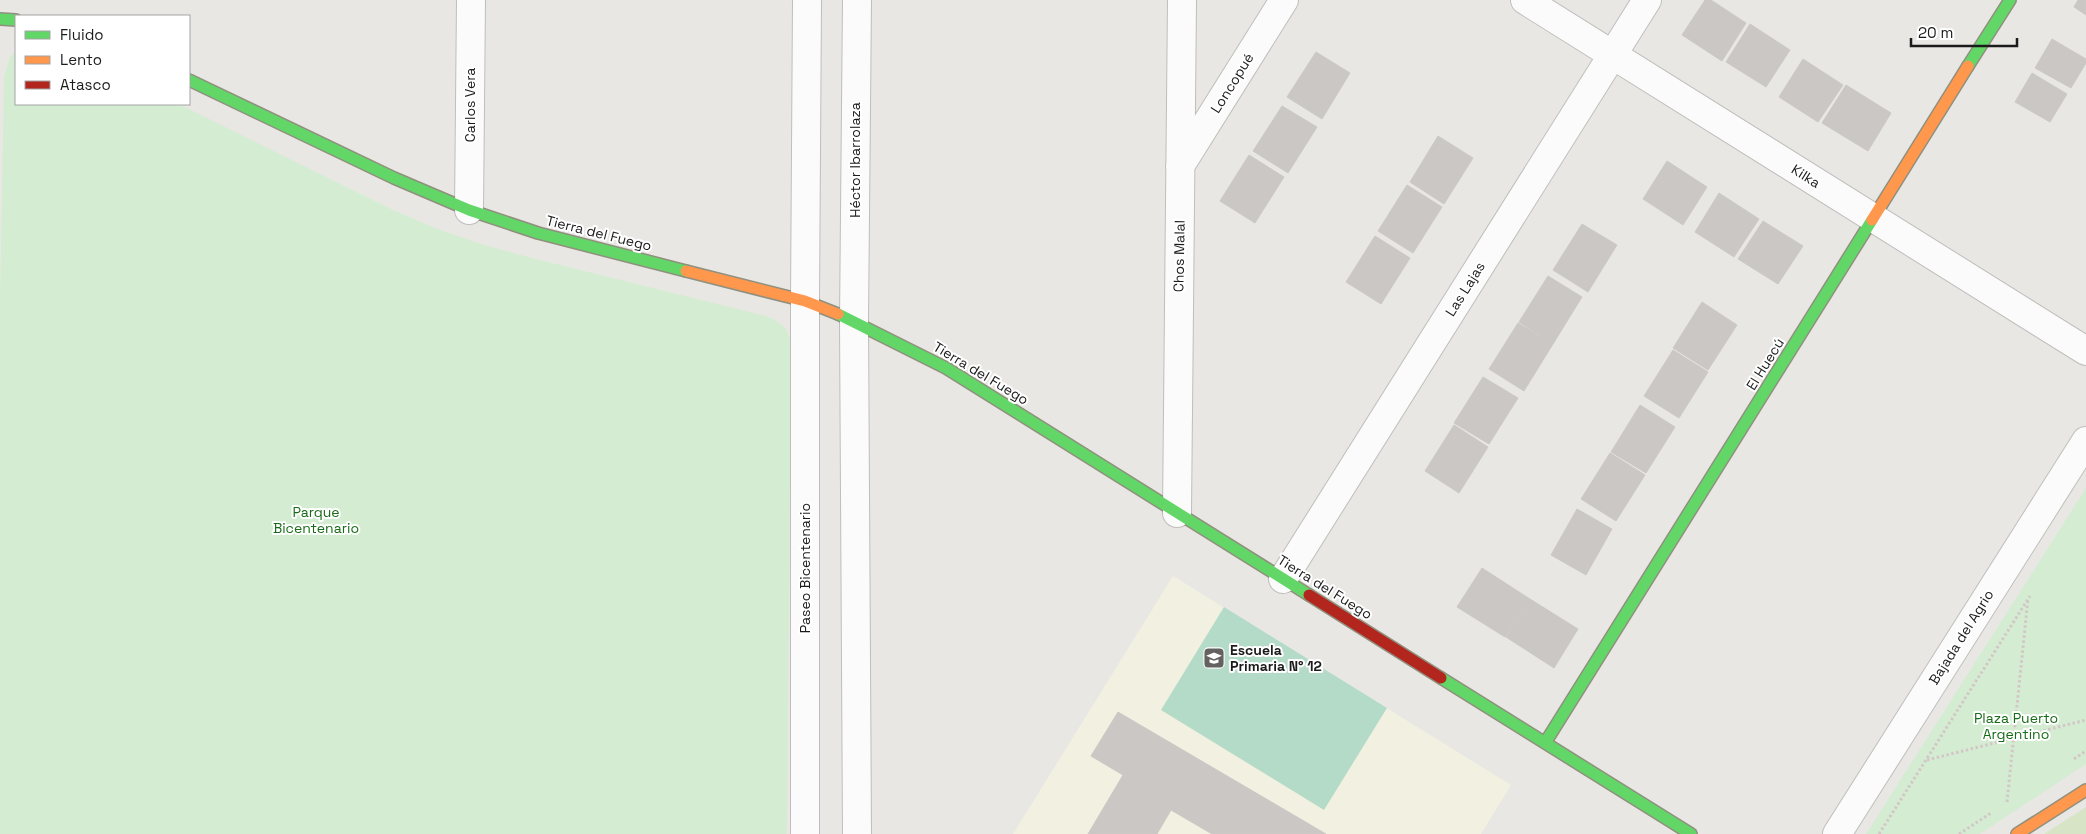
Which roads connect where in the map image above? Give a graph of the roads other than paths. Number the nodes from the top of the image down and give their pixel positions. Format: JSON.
{"nodes":[{"id":1,"x":470,"y":0,"type":"edge"},
{"id":2,"x":807,"y":0,"type":"edge"},
{"id":3,"x":857,"y":0,"type":"edge"},
{"id":4,"x":1182,"y":0,"type":"edge"},
{"id":5,"x":1284,"y":0,"type":"edge"},
{"id":6,"x":1525,"y":0,"type":"edge"},
{"id":7,"x":1647,"y":0,"type":"edge"},
{"id":8,"x":2010,"y":0,"type":"edge"},
{"id":9,"x":0,"y":19,"type":"edge"},
{"id":10,"x":15,"y":20,"type":"edge"},
{"id":11,"x":1613,"y":55,"type":"junction"},
{"id":12,"x":190,"y":80,"type":"edge"},
{"id":13,"x":1180,"y":166,"type":"junction"},
{"id":14,"x":469,"y":210,"type":"junction"},
{"id":15,"x":1873,"y":218,"type":"junction"},
{"id":16,"x":805,"y":301,"type":"junction"},
{"id":17,"x":854,"y":321,"type":"junction"},
{"id":18,"x":2086,"y":352,"type":"edge"},
{"id":19,"x":2086,"y":441,"type":"edge"},
{"id":20,"x":1177,"y":513,"type":"junction"},
{"id":21,"x":1283,"y":579,"type":"junction"},
{"id":22,"x":1545,"y":743,"type":"junction"},
{"id":23,"x":2086,"y":790,"type":"edge"},
{"id":24,"x":805,"y":834,"type":"edge"},
{"id":25,"x":857,"y":834,"type":"edge"},
{"id":26,"x":1691,"y":834,"type":"edge"},
{"id":27,"x":1837,"y":834,"type":"edge"},
{"id":28,"x":2017,"y":834,"type":"edge"}],
"edges":[{"from":1,"to":14,"type":"street","name":"Carlos Vera"},
{"from":2,"to":16,"type":"street"},
{"from":3,"to":17,"type":"street","name":"Héctor Ibarrolaza"},
{"from":4,"to":13,"type":"street","name":"Chos Malal"},
{"from":5,"to":13,"type":"street","name":"Loncopué"},
{"from":6,"to":11,"type":"street","name":"Kilka"},
{"from":7,"to":11,"type":"street","name":"Las Lajas"},
{"from":8,"to":15,"type":"street","name":"El Huecú"},
{"from":9,"to":10,"type":"street"},
{"from":11,"to":15,"type":"street","name":"Kilka"},
{"from":11,"to":21,"type":"street","name":"Las Lajas"},
{"from":12,"to":14,"type":"street","name":"Tierra del Fuego"},
{"from":13,"to":20,"type":"street","name":"Chos Malal"},
{"from":14,"to":16,"type":"street","name":"Tierra del Fuego"},
{"from":15,"to":18,"type":"street","name":"Kilka"},
{"from":15,"to":22,"type":"street","name":"El Huecú"},
{"from":16,"to":17,"type":"street","name":"Tierra del Fuego"},
{"from":16,"to":24,"type":"street","name":"Paseo Bicentenario"},
{"from":17,"to":20,"type":"street","name":"Tierra del Fuego"},
{"from":17,"to":25,"type":"street"},
{"from":19,"to":27,"type":"street","name":"Bajada del Agrio"},
{"from":20,"to":21,"type":"street","name":"Tierra del Fuego"},
{"from":21,"to":22,"type":"street","name":"Tierra del Fuego"},
{"from":22,"to":26,"type":"street","name":"Tierra del Fuego"},
{"from":23,"to":28,"type":"street"}]}
